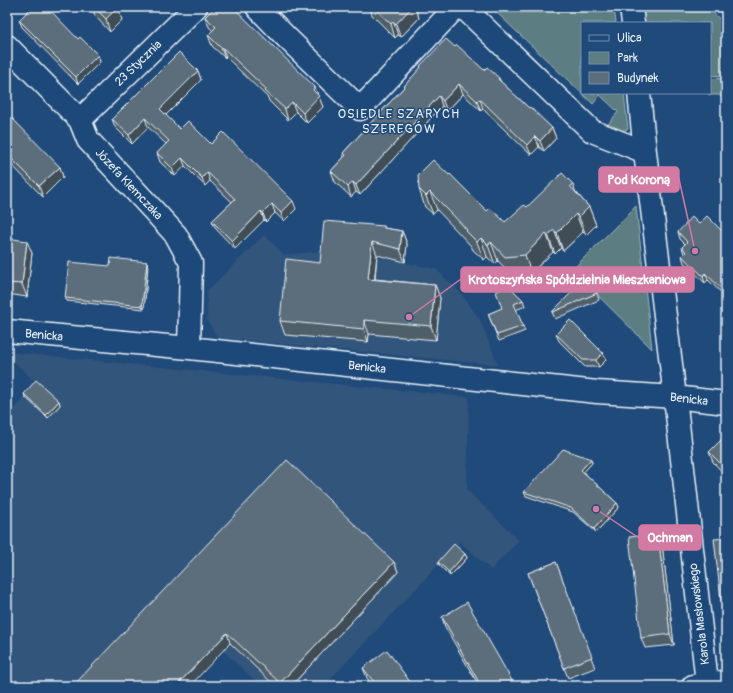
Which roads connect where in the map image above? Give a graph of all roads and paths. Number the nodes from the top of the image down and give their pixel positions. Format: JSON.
{"nodes":[{"id":1,"x":196,"y":7,"type":"edge"},
{"id":2,"x":257,"y":7,"type":"edge"},
{"id":3,"x":456,"y":7,"type":"edge"},
{"id":4,"x":463,"y":7,"type":"edge"},
{"id":5,"x":631,"y":7,"type":"edge"},
{"id":6,"x":632,"y":22,"type":"edge"},
{"id":7,"x":7,"y":46,"type":"edge"},
{"id":8,"x":639,"y":94,"type":"edge"},
{"id":9,"x":80,"y":120,"type":"junction"},
{"id":10,"x":645,"y":152,"type":"junction"},
{"id":11,"x":7,"y":332,"type":"edge"},
{"id":12,"x":189,"y":348,"type":"junction"},
{"id":13,"x":674,"y":397,"type":"junction"},
{"id":14,"x":726,"y":403,"type":"edge"},
{"id":15,"x":709,"y":684,"type":"edge"}],
"edges":[{"from":1,"to":9,"type":"street","name":"23 Stycznia"},
{"from":2,"to":3,"type":"street"},
{"from":4,"to":10,"type":"street"},
{"from":5,"to":6,"type":"street"},
{"from":7,"to":9,"type":"street","name":"Józefa Klemczaka"},
{"from":8,"to":10,"type":"street","name":"Karola Masłowskiego"},
{"from":9,"to":12,"type":"street","name":"Józefa Klemczaka"},
{"from":10,"to":13,"type":"street","name":"Karola Masłowskiego"},
{"from":11,"to":12,"type":"street","name":"Benicka"},
{"from":12,"to":13,"type":"street","name":"Benicka"},
{"from":13,"to":14,"type":"street","name":"Benicka"},
{"from":13,"to":15,"type":"street","name":"Karola Masłowskiego"}]}
